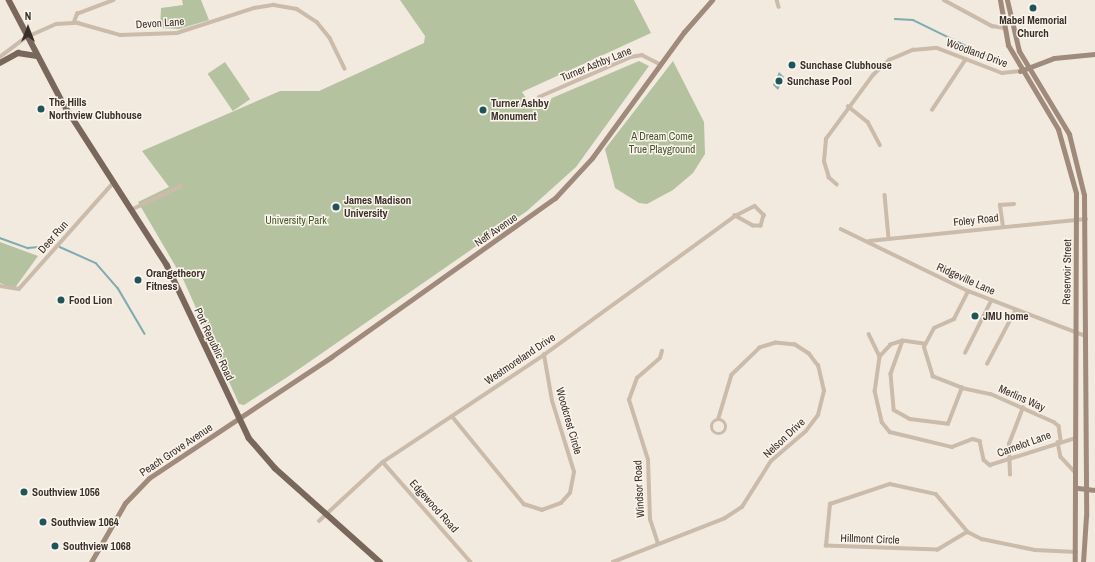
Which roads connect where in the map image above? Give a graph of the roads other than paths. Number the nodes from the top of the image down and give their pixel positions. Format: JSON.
{"nodes":[{"id":1,"x":9,"y":0,"type":"edge"},
{"id":2,"x":114,"y":0,"type":"edge"},
{"id":3,"x":712,"y":0,"type":"edge"},
{"id":4,"x":777,"y":0,"type":"edge"},
{"id":5,"x":944,"y":0,"type":"edge"},
{"id":6,"x":1000,"y":0,"type":"edge"},
{"id":7,"x":1007,"y":0,"type":"edge"},
{"id":8,"x":779,"y":7,"type":"dead end"},
{"id":9,"x":74,"y":22,"type":"junction"},
{"id":10,"x":1004,"y":28,"type":"junction"},
{"id":11,"x":27,"y":37,"type":"junction"},
{"id":12,"x":1095,"y":54,"type":"edge"},
{"id":13,"x":37,"y":56,"type":"junction"},
{"id":14,"x":0,"y":57,"type":"edge"},
{"id":15,"x":966,"y":59,"type":"junction"},
{"id":16,"x":0,"y":63,"type":"edge"},
{"id":17,"x":660,"y":64,"type":"junction"},
{"id":18,"x":1030,"y":67,"type":"junction"},
{"id":19,"x":345,"y":69,"type":"dead end"},
{"id":20,"x":1020,"y":71,"type":"junction"},
{"id":21,"x":539,"y":97,"type":"dead end"},
{"id":22,"x":848,"y":106,"type":"junction"},
{"id":23,"x":932,"y":110,"type":"dead end"},
{"id":24,"x":880,"y":145,"type":"dead end"},
{"id":25,"x":114,"y":182,"type":"junction"},
{"id":26,"x":837,"y":185,"type":"dead end"},
{"id":27,"x":181,"y":186,"type":"dead end"},
{"id":28,"x":885,"y":195,"type":"dead end"},
{"id":29,"x":1014,"y":204,"type":"dead end"},
{"id":30,"x":133,"y":209,"type":"junction"},
{"id":31,"x":735,"y":216,"type":"junction"},
{"id":32,"x":1086,"y":219,"type":"junction"},
{"id":33,"x":1077,"y":220,"type":"junction"},
{"id":34,"x":1003,"y":227,"type":"junction"},
{"id":35,"x":841,"y":229,"type":"dead end"},
{"id":36,"x":889,"y":238,"type":"junction"},
{"id":37,"x":868,"y":241,"type":"junction"},
{"id":38,"x":0,"y":286,"type":"edge"},
{"id":39,"x":968,"y":291,"type":"junction"},
{"id":40,"x":991,"y":301,"type":"junction"},
{"id":41,"x":1015,"y":311,"type":"junction"},
{"id":42,"x":1076,"y":333,"type":"junction"},
{"id":43,"x":870,"y":334,"type":"dead end"},
{"id":44,"x":1086,"y":336,"type":"junction"},
{"id":45,"x":903,"y":341,"type":"junction"},
{"id":46,"x":924,"y":344,"type":"junction"},
{"id":47,"x":662,"y":351,"type":"dead end"},
{"id":48,"x":965,"y":353,"type":"dead end"},
{"id":49,"x":544,"y":355,"type":"junction"},
{"id":50,"x":880,"y":357,"type":"junction"},
{"id":51,"x":987,"y":364,"type":"dead end"},
{"id":52,"x":962,"y":388,"type":"junction"},
{"id":53,"x":1023,"y":408,"type":"junction"},
{"id":54,"x":452,"y":416,"type":"junction"},
{"id":55,"x":718,"y":418,"type":"junction"},
{"id":56,"x":239,"y":420,"type":"junction"},
{"id":57,"x":1077,"y":438,"type":"junction"},
{"id":58,"x":1060,"y":441,"type":"junction"},
{"id":59,"x":1011,"y":456,"type":"junction"},
{"id":60,"x":383,"y":462,"type":"junction"},
{"id":61,"x":1074,"y":471,"type":"dead end"},
{"id":62,"x":1010,"y":475,"type":"dead end"},
{"id":63,"x":1078,"y":488,"type":"junction"},
{"id":64,"x":1086,"y":488,"type":"junction"},
{"id":65,"x":1095,"y":490,"type":"edge"},
{"id":66,"x":326,"y":513,"type":"junction"},
{"id":67,"x":319,"y":521,"type":"dead end"},
{"id":68,"x":968,"y":532,"type":"junction"},
{"id":69,"x":658,"y":544,"type":"junction"},
{"id":70,"x":1076,"y":552,"type":"junction"},
{"id":71,"x":91,"y":562,"type":"edge"},
{"id":72,"x":380,"y":562,"type":"edge"},
{"id":73,"x":471,"y":562,"type":"edge"},
{"id":74,"x":613,"y":562,"type":"edge"},
{"id":75,"x":1075,"y":562,"type":"edge"},
{"id":76,"x":1082,"y":562,"type":"edge"}],
"edges":[{"from":1,"to":11,"type":"main road","name":"Port Republic Road"},
{"from":2,"to":9,"type":"street"},
{"from":3,"to":17,"type":"main road","name":"Neff Avenue"},
{"from":4,"to":8,"type":"street"},
{"from":5,"to":10,"type":"street"},
{"from":6,"to":10,"type":"main road","name":"Reservoir Street"},
{"from":7,"to":18,"type":"main road","name":"Reservoir Street"},
{"from":9,"to":11,"type":"street","name":"Devon Lane"},
{"from":9,"to":19,"type":"street","name":"Devon Lane"},
{"from":10,"to":20,"type":"main road","name":"Reservoir Street"},
{"from":11,"to":13,"type":"main road","name":"Port Republic Road"},
{"from":11,"to":14,"type":"street","name":"Devon Lane"},
{"from":12,"to":18,"type":"main road"},
{"from":13,"to":16,"type":"main road"},
{"from":13,"to":25,"type":"main road","name":"Port Republic Road"},
{"from":15,"to":20,"type":"street","name":"Woodland Drive"},
{"from":15,"to":22,"type":"street","name":"Woodland Drive"},
{"from":15,"to":23,"type":"street"},
{"from":17,"to":21,"type":"street","name":"Turner Ashby Lane"},
{"from":17,"to":56,"type":"main road","name":"Neff Avenue"},
{"from":18,"to":20,"type":"main road"},
{"from":18,"to":32,"type":"main road","name":"Reservoir Street"},
{"from":20,"to":33,"type":"main road","name":"Reservoir Street"},
{"from":22,"to":24,"type":"street"},
{"from":22,"to":26,"type":"street","name":"Woodland Drive"},
{"from":25,"to":30,"type":"main road","name":"Port Republic Road"},
{"from":25,"to":38,"type":"street","name":"Deer Run"},
{"from":27,"to":30,"type":"street"},
{"from":28,"to":36,"type":"street"},
{"from":29,"to":34,"type":"street"},
{"from":30,"to":56,"type":"main road","name":"Port Republic Road"},
{"from":31,"to":31,"type":"street","name":"Westmoreland Drive"},
{"from":31,"to":49,"type":"street","name":"Westmoreland Drive"},
{"from":32,"to":33,"type":"street","name":"Foley Road"},
{"from":32,"to":44,"type":"main road","name":"Reservoir Street"},
{"from":33,"to":34,"type":"street","name":"Foley Road"},
{"from":33,"to":42,"type":"main road","name":"Reservoir Street"},
{"from":34,"to":36,"type":"street","name":"Foley Road"},
{"from":35,"to":37,"type":"street","name":"Ridgeville Lane"},
{"from":36,"to":37,"type":"street","name":"Foley Road"},
{"from":37,"to":39,"type":"street","name":"Ridgeville Lane"},
{"from":39,"to":40,"type":"street","name":"Ridgeville Lane"},
{"from":39,"to":46,"type":"street"},
{"from":40,"to":41,"type":"street","name":"Ridgeville Lane"},
{"from":40,"to":48,"type":"street"},
{"from":41,"to":42,"type":"street","name":"Ridgeville Lane"},
{"from":41,"to":51,"type":"street"},
{"from":42,"to":44,"type":"street","name":"Ridgeville Lane"},
{"from":42,"to":57,"type":"main road","name":"Reservoir Street"},
{"from":43,"to":50,"type":"street"},
{"from":44,"to":64,"type":"main road","name":"Reservoir Street"},
{"from":45,"to":46,"type":"street"},
{"from":45,"to":50,"type":"street"},
{"from":45,"to":52,"type":"street"},
{"from":46,"to":52,"type":"street","name":"Merlins Way"},
{"from":47,"to":69,"type":"street","name":"Windsor Road"},
{"from":49,"to":54,"type":"street","name":"Westmoreland Drive"},
{"from":49,"to":54,"type":"street","name":"Woodcrest Circle"},
{"from":50,"to":59,"type":"street","name":"Camelot Lane"},
{"from":52,"to":53,"type":"street","name":"Merlins Way"},
{"from":53,"to":58,"type":"street","name":"Merlins Way"},
{"from":53,"to":59,"type":"street"},
{"from":54,"to":60,"type":"street","name":"Westmoreland Drive"},
{"from":55,"to":55,"type":"street","name":"Nelson Drive"},
{"from":55,"to":69,"type":"street","name":"Nelson Drive"},
{"from":56,"to":66,"type":"main road","name":"Port Republic Road"},
{"from":56,"to":71,"type":"main road","name":"Peach Grove Avenue"},
{"from":57,"to":58,"type":"street","name":"Camelot Lane"},
{"from":57,"to":63,"type":"main road","name":"Reservoir Street"},
{"from":58,"to":59,"type":"street","name":"Camelot Lane"},
{"from":58,"to":61,"type":"street"},
{"from":59,"to":62,"type":"street"},
{"from":60,"to":66,"type":"street","name":"Westmoreland Drive"},
{"from":60,"to":73,"type":"street","name":"Edgewood Road"},
{"from":63,"to":64,"type":"main road"},
{"from":63,"to":70,"type":"main road","name":"Reservoir Street"},
{"from":64,"to":65,"type":"main road"},
{"from":64,"to":76,"type":"main road","name":"Reservoir Street"},
{"from":66,"to":67,"type":"street","name":"Westmoreland Drive"},
{"from":66,"to":72,"type":"main road","name":"Port Republic Road"},
{"from":68,"to":68,"type":"street","name":"Hillmont Circle"},
{"from":68,"to":70,"type":"street","name":"Hillmont Circle"},
{"from":69,"to":74,"type":"street","name":"Nelson Drive"},
{"from":70,"to":75,"type":"main road","name":"Reservoir Street"}]}
